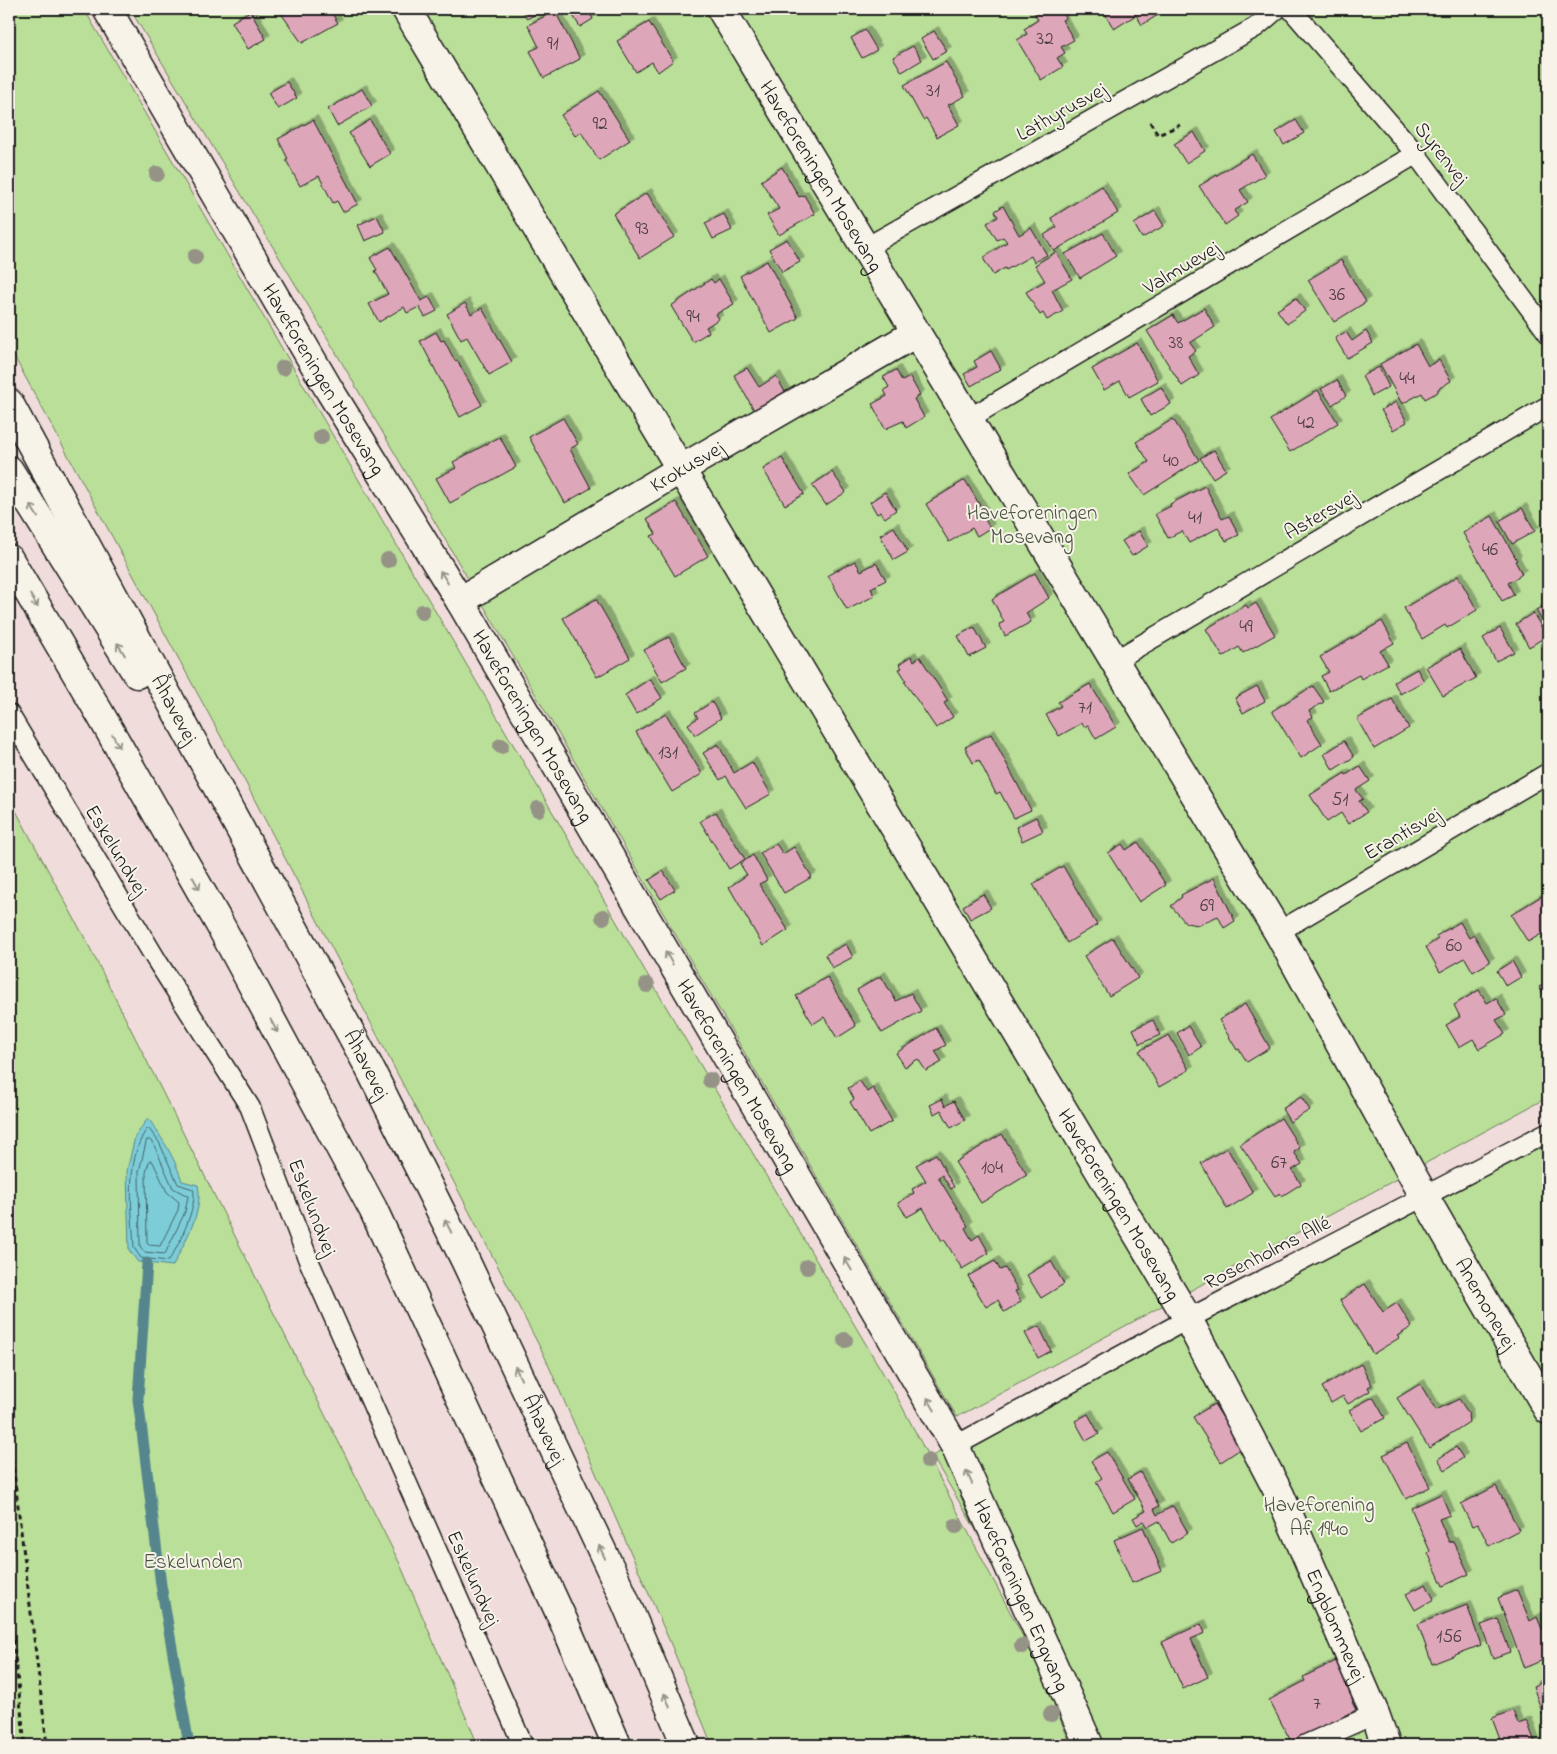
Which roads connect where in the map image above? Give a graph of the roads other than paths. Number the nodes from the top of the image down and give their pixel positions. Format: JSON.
{"nodes":[{"id":1,"x":107,"y":9,"type":"edge"},
{"id":2,"x":406,"y":9,"type":"edge"},
{"id":3,"x":721,"y":9,"type":"edge"},
{"id":4,"x":1277,"y":9,"type":"edge"},
{"id":5,"x":1291,"y":9,"type":"edge"},
{"id":6,"x":1416,"y":154,"type":"junction"},
{"id":7,"x":865,"y":248,"type":"junction"},
{"id":8,"x":916,"y":333,"type":"junction"},
{"id":9,"x":1548,"y":334,"type":"edge"},
{"id":10,"x":9,"y":403,"type":"edge"},
{"id":11,"x":1548,"y":406,"type":"edge"},
{"id":12,"x":968,"y":419,"type":"junction"},
{"id":13,"x":681,"y":468,"type":"junction"},
{"id":14,"x":9,"y":470,"type":"edge"},
{"id":15,"x":9,"y":560,"type":"edge"},
{"id":16,"x":460,"y":601,"type":"junction"},
{"id":17,"x":1114,"y":661,"type":"junction"},
{"id":18,"x":9,"y":714,"type":"edge"},
{"id":19,"x":1548,"y":773,"type":"edge"},
{"id":20,"x":278,"y":897,"type":"junction"},
{"id":21,"x":1278,"y":932,"type":"junction"},
{"id":22,"x":1548,"y":1132,"type":"edge"},
{"id":23,"x":1424,"y":1196,"type":"junction"},
{"id":24,"x":1188,"y":1318,"type":"junction"},
{"id":25,"x":1548,"y":1410,"type":"edge"},
{"id":26,"x":955,"y":1446,"type":"junction"},
{"id":27,"x":1375,"y":1714,"type":"junction"},
{"id":28,"x":523,"y":1745,"type":"edge"},
{"id":29,"x":617,"y":1745,"type":"edge"},
{"id":30,"x":686,"y":1745,"type":"edge"},
{"id":31,"x":1089,"y":1745,"type":"edge"},
{"id":32,"x":1305,"y":1745,"type":"edge"},
{"id":33,"x":1386,"y":1745,"type":"edge"}],
"edges":[{"from":16,"to":1,"type":"street","name":"Haveforeningen Mosevang","one_way":true},
{"from":2,"to":13,"type":"street","name":"Haveforeningen Mosevang"},
{"from":3,"to":7,"type":"street","name":"Haveforeningen Mosevang"},
{"from":4,"to":7,"type":"lane","name":"Lathyrusvej"},
{"from":5,"to":6,"type":"lane","name":"Syrenvej"},
{"from":6,"to":9,"type":"lane","name":"Syrenvej"},
{"from":6,"to":12,"type":"lane","name":"Valmuevej"},
{"from":7,"to":8,"type":"street","name":"Haveforeningen Mosevang"},
{"from":8,"to":12,"type":"street","name":"Haveforeningen Mosevang"},
{"from":8,"to":13,"type":"street","name":"Krokusvej"},
{"from":10,"to":20,"type":"street","name":"Åhavevej"},
{"from":11,"to":17,"type":"lane","name":"Astersvej"},
{"from":12,"to":17,"type":"street","name":"Haveforeningen Mosevang"},
{"from":13,"to":16,"type":"street","name":"Krokusvej"},
{"from":13,"to":24,"type":"street","name":"Haveforeningen Mosevang"},
{"from":20,"to":14,"type":"street","one_way":true},
{"from":15,"to":29,"type":"street","one_way":true},
{"from":26,"to":16,"type":"street","name":"Haveforeningen Mosevang","one_way":true},
{"from":17,"to":21,"type":"street","name":"Haveforeningen Mosevang"},
{"from":18,"to":28,"type":"lane","name":"Eskelundvej"},
{"from":19,"to":21,"type":"lane","name":"Erantisvej"},
{"from":30,"to":20,"type":"street","name":"Åhavevej","one_way":true},
{"from":21,"to":23,"type":"street","name":"Haveforeningen Mosevang"},
{"from":22,"to":23,"type":"lane","name":"Rosenholms Allé"},
{"from":23,"to":24,"type":"lane","name":"Rosenholms Allé"},
{"from":23,"to":25,"type":"street","name":"Anemonevej"},
{"from":24,"to":26,"type":"lane","name":"Rosenholms Allé"},
{"from":24,"to":27,"type":"street","name":"Engblommevej"},
{"from":31,"to":26,"type":"street","name":"Haveforeningen Engvang","one_way":true},
{"from":27,"to":32,"type":"lane"},
{"from":27,"to":33,"type":"street","name":"Engblommevej"}]}
